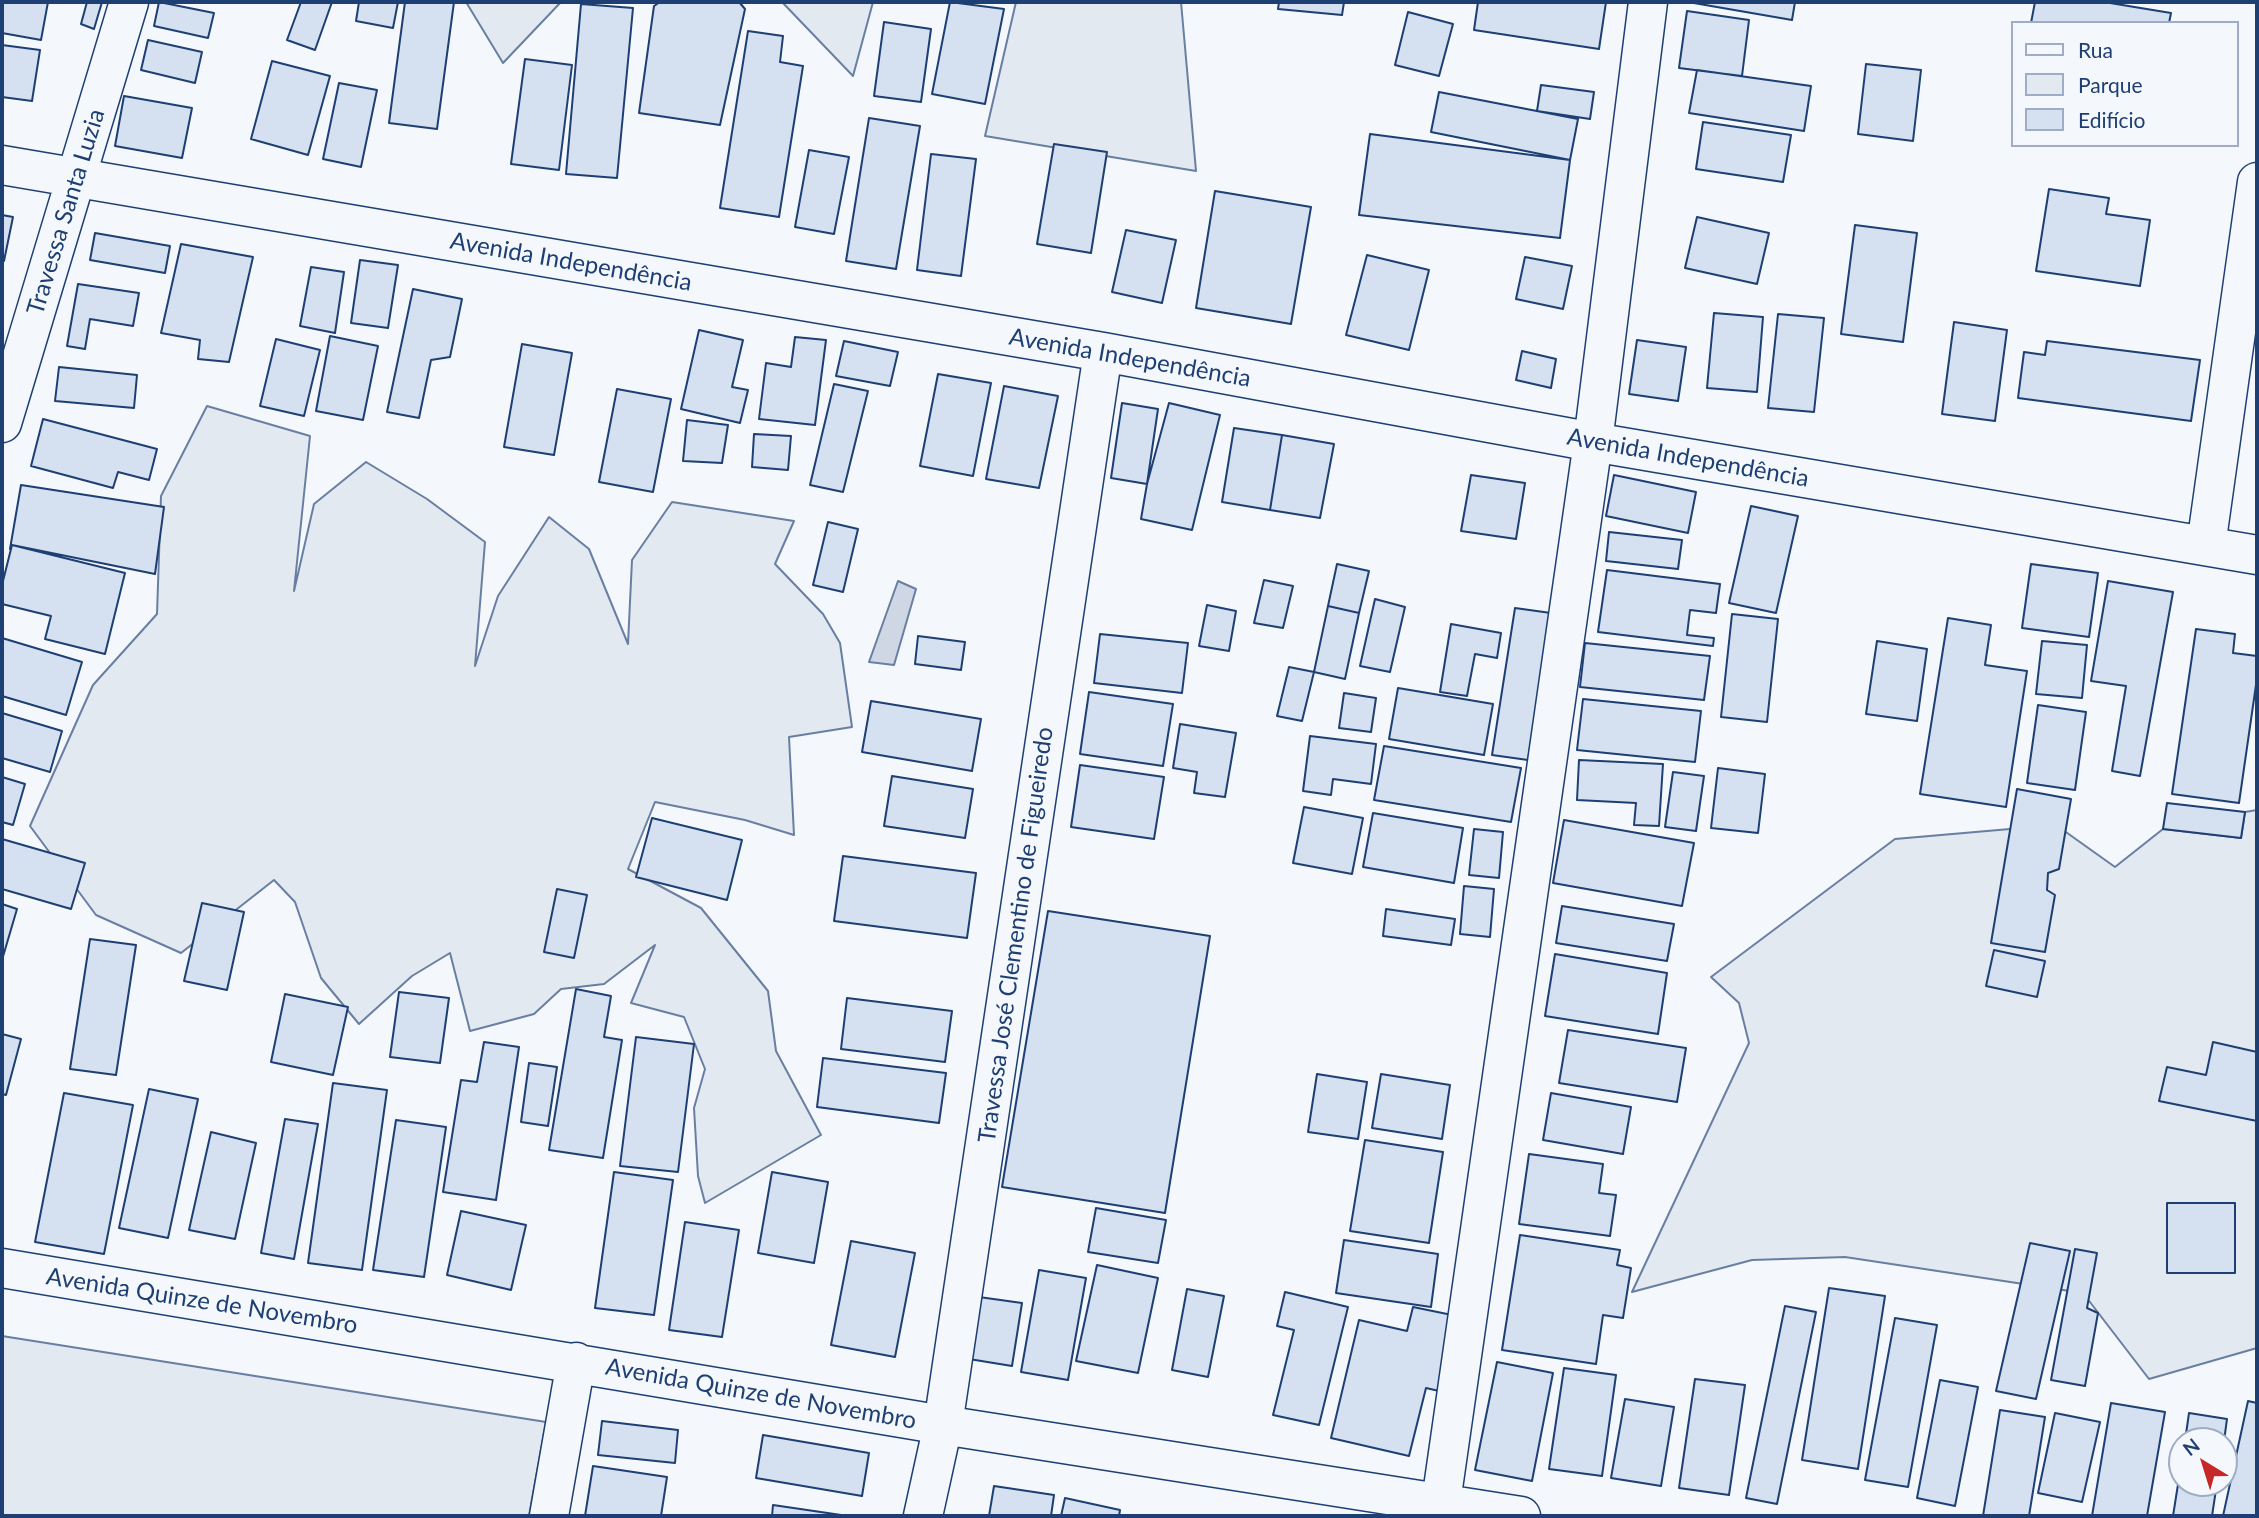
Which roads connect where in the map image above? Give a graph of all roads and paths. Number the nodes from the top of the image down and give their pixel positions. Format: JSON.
{"nodes":[{"id":1,"x":129,"y":2,"type":"edge"},
{"id":2,"x":1648,"y":2,"type":"edge"},
{"id":3,"x":2,"y":164,"type":"edge"},
{"id":4,"x":77,"y":178,"type":"junction"},
{"id":5,"x":2257,"y":181,"type":"edge"},
{"id":6,"x":1103,"y":352,"type":"junction"},
{"id":7,"x":2,"y":423,"type":"edge"},
{"id":8,"x":1593,"y":442,"type":"junction"},
{"id":9,"x":2206,"y":546,"type":"junction"},
{"id":10,"x":2257,"y":555,"type":"edge"},
{"id":11,"x":2,"y":1268,"type":"edge"},
{"id":12,"x":576,"y":1362,"type":"junction"},
{"id":13,"x":943,"y":1425,"type":"junction"},
{"id":14,"x":1440,"y":1510,"type":"edge"},
{"id":15,"x":549,"y":1516,"type":"edge"},
{"id":16,"x":923,"y":1516,"type":"edge"},
{"id":17,"x":1521,"y":1516,"type":"edge"}],
"edges":[{"from":1,"to":4,"type":"street","name":"Travessa Santa Luzia"},
{"from":2,"to":8,"type":"street"},
{"from":3,"to":4,"type":"street","name":"Avenida Independência"},
{"from":4,"to":6,"type":"street","name":"Avenida Independência"},
{"from":4,"to":7,"type":"street","name":"Travessa Santa Luzia"},
{"from":5,"to":9,"type":"street"},
{"from":6,"to":8,"type":"street","name":"Avenida Independência"},
{"from":6,"to":13,"type":"street","name":"Travessa José Clementino de Figueiredo"},
{"from":8,"to":9,"type":"street","name":"Avenida Independência"},
{"from":8,"to":14,"type":"street"},
{"from":9,"to":10,"type":"street","name":"Avenida Independência"},
{"from":11,"to":12,"type":"street","name":"Avenida Quinze de Novembro"},
{"from":12,"to":13,"type":"street","name":"Avenida Quinze de Novembro"},
{"from":12,"to":15,"type":"street"},
{"from":13,"to":14,"type":"street","name":"Avenida Quinze de Novembro"},
{"from":13,"to":16,"type":"street","name":"Travessa José Clementino de Figueiredo"},
{"from":14,"to":17,"type":"street","name":"Avenida Quinze de Novembro"}]}
